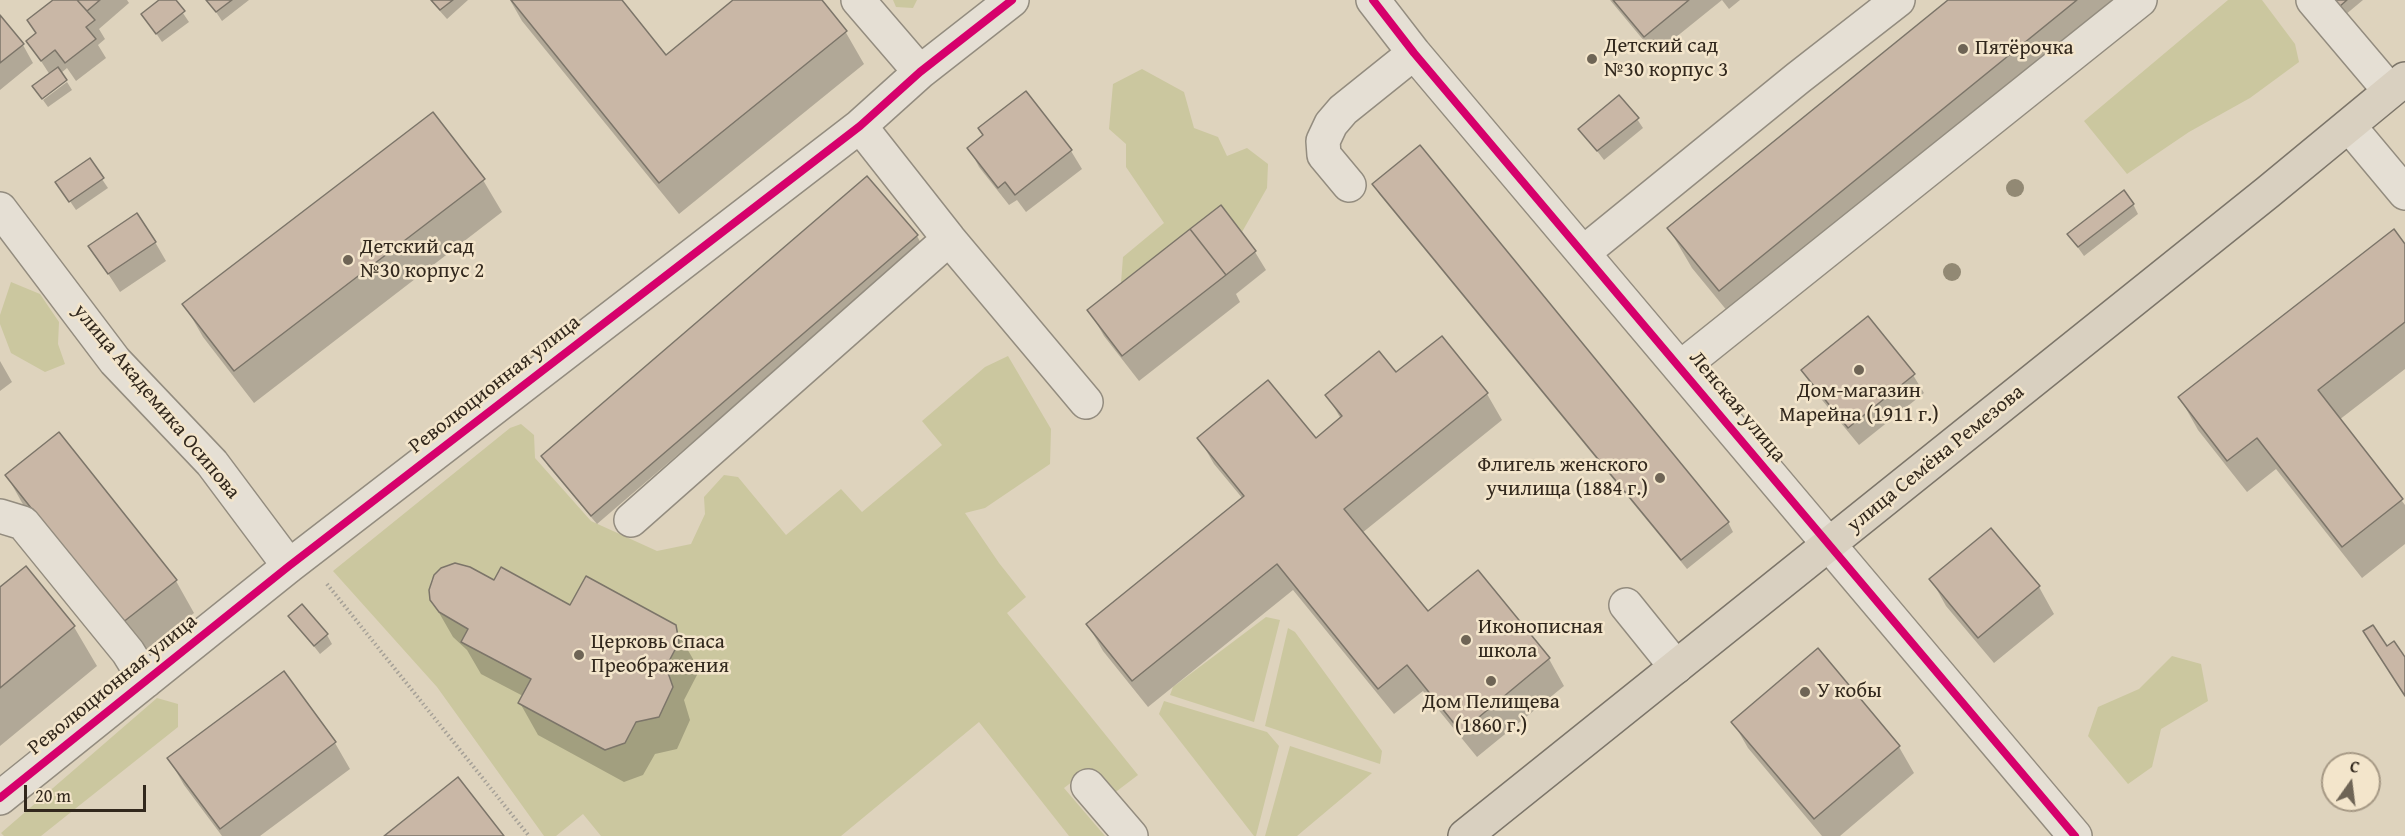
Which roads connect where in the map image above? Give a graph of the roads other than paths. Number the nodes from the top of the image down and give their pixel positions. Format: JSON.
{"nodes":[{"id":1,"x":858,"y":0,"type":"edge"},
{"id":2,"x":1012,"y":0,"type":"edge"},
{"id":3,"x":1373,"y":0,"type":"edge"},
{"id":4,"x":1898,"y":0,"type":"edge"},
{"id":5,"x":2140,"y":0,"type":"edge"},
{"id":6,"x":2313,"y":0,"type":"edge"},
{"id":7,"x":1414,"y":53,"type":"junction"},
{"id":8,"x":920,"y":72,"type":"junction"},
{"id":9,"x":2397,"y":85,"type":"edge"},
{"id":10,"x":860,"y":126,"type":"junction"},
{"id":11,"x":2349,"y":126,"type":"junction"},
{"id":12,"x":1349,"y":185,"type":"dead end"},
{"id":13,"x":2405,"y":193,"type":"edge"},
{"id":14,"x":0,"y":209,"type":"edge"},
{"id":15,"x":950,"y":239,"type":"junction"},
{"id":16,"x":1583,"y":253,"type":"junction"},
{"id":17,"x":1680,"y":368,"type":"junction"},
{"id":18,"x":1086,"y":402,"type":"dead end"},
{"id":19,"x":0,"y":516,"type":"edge"},
{"id":20,"x":631,"y":520,"type":"dead end"},
{"id":21,"x":1830,"y":544,"type":"junction"},
{"id":22,"x":297,"y":561,"type":"junction"},
{"id":23,"x":1626,"y":605,"type":"dead end"},
{"id":24,"x":1676,"y":667,"type":"junction"},
{"id":25,"x":146,"y":681,"type":"junction"},
{"id":26,"x":1088,"y":786,"type":"dead end"},
{"id":27,"x":0,"y":798,"type":"edge"},
{"id":28,"x":1131,"y":836,"type":"edge"},
{"id":29,"x":1465,"y":836,"type":"edge"},
{"id":30,"x":2075,"y":836,"type":"edge"}],
"edges":[{"from":1,"to":8,"type":"street"},
{"from":2,"to":8,"type":"street","name":"Революционная улица"},
{"from":3,"to":7,"type":"street","name":"Ленская улица"},
{"from":4,"to":16,"type":"street"},
{"from":5,"to":17,"type":"street"},
{"from":6,"to":9,"type":"street"},
{"from":7,"to":12,"type":"street"},
{"from":7,"to":16,"type":"street","name":"Ленская улица"},
{"from":8,"to":10,"type":"street","name":"Революционная улица"},
{"from":9,"to":11,"type":"main road","name":"улица Семёна Ремезова"},
{"from":10,"to":15,"type":"street"},
{"from":10,"to":22,"type":"street","name":"Революционная улица"},
{"from":11,"to":13,"type":"street"},
{"from":11,"to":21,"type":"main road","name":"улица Семёна Ремезова"},
{"from":14,"to":22,"type":"street","name":"улица Академика Осипова"},
{"from":15,"to":18,"type":"street"},
{"from":15,"to":20,"type":"street"},
{"from":16,"to":17,"type":"street","name":"Ленская улица"},
{"from":17,"to":21,"type":"street","name":"Ленская улица"},
{"from":19,"to":25,"type":"street"},
{"from":21,"to":24,"type":"main road","name":"улица Семёна Ремезова"},
{"from":21,"to":30,"type":"street","name":"Ленская улица"},
{"from":22,"to":25,"type":"street","name":"Революционная улица"},
{"from":23,"to":24,"type":"street"},
{"from":24,"to":29,"type":"main road","name":"улица Семёна Ремезова"},
{"from":25,"to":27,"type":"street","name":"Революционная улица"},
{"from":26,"to":28,"type":"street"}]}
